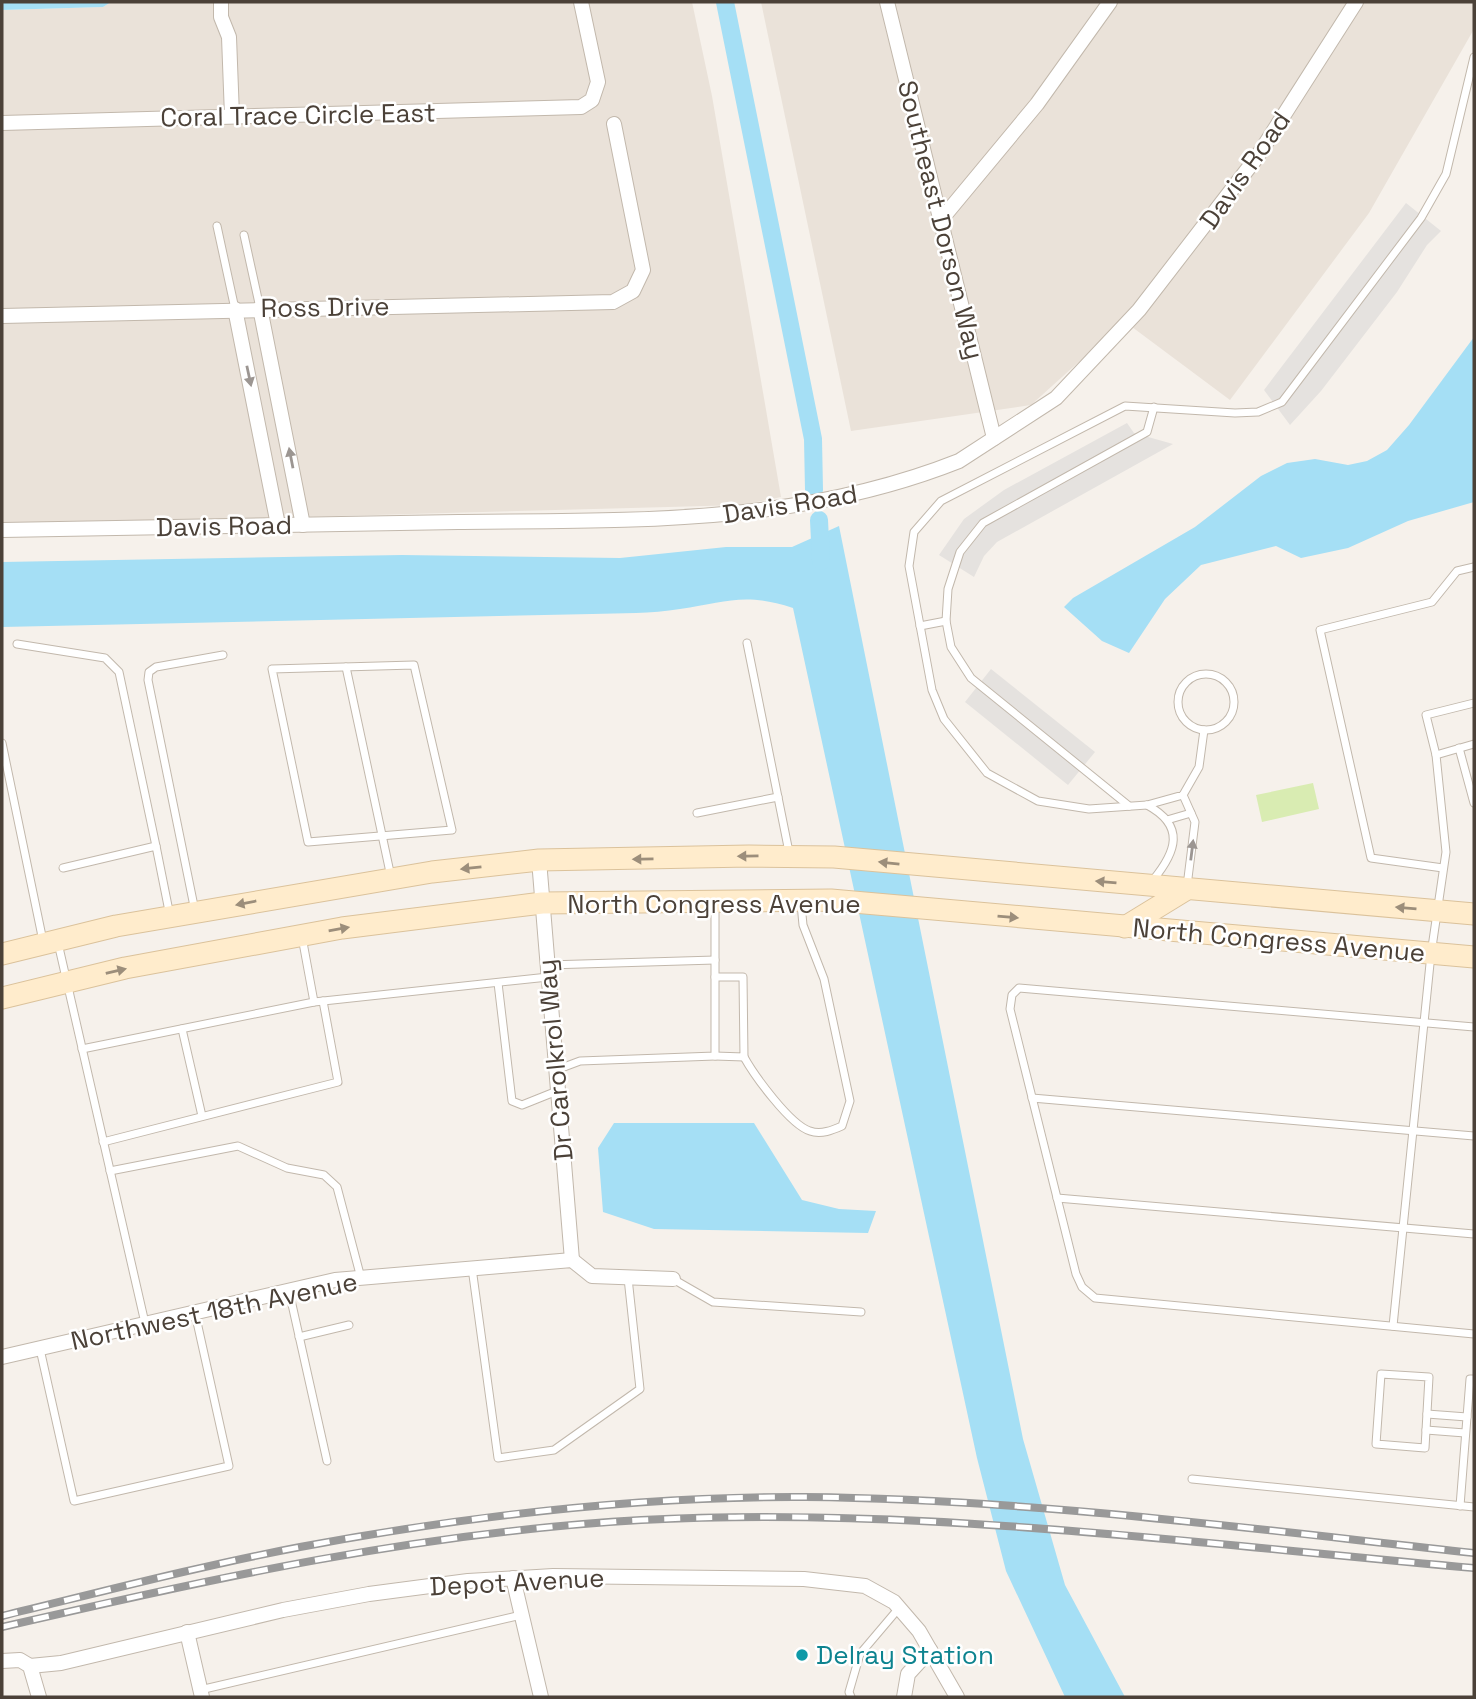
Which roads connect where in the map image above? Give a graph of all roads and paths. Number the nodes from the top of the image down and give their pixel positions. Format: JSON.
{"nodes":[{"id":1,"x":221,"y":2,"type":"edge"},
{"id":2,"x":581,"y":2,"type":"edge"},
{"id":3,"x":887,"y":2,"type":"edge"},
{"id":4,"x":1110,"y":2,"type":"edge"},
{"id":5,"x":1356,"y":2,"type":"edge"},
{"id":6,"x":1474,"y":57,"type":"edge"},
{"id":7,"x":232,"y":116,"type":"junction"},
{"id":8,"x":2,"y":123,"type":"edge"},
{"id":9,"x":614,"y":124,"type":"dead end"},
{"id":10,"x":940,"y":221,"type":"junction"},
{"id":11,"x":217,"y":226,"type":"dead end"},
{"id":12,"x":244,"y":235,"type":"dead end"},
{"id":13,"x":235,"y":309,"type":"junction"},
{"id":14,"x":260,"y":309,"type":"junction"},
{"id":15,"x":2,"y":316,"type":"edge"},
{"id":16,"x":1154,"y":407,"type":"junction"},
{"id":17,"x":994,"y":438,"type":"junction"},
{"id":18,"x":278,"y":525,"type":"junction"},
{"id":19,"x":303,"y":525,"type":"junction"},
{"id":20,"x":2,"y":530,"type":"edge"},
{"id":21,"x":1474,"y":568,"type":"edge"},
{"id":22,"x":946,"y":621,"type":"junction"},
{"id":23,"x":920,"y":626,"type":"junction"},
{"id":24,"x":747,"y":643,"type":"dead end"},
{"id":25,"x":17,"y":644,"type":"dead end"},
{"id":26,"x":223,"y":655,"type":"dead end"},
{"id":27,"x":346,"y":667,"type":"junction"},
{"id":28,"x":1474,"y":703,"type":"edge"},
{"id":29,"x":1204,"y":730,"type":"junction"},
{"id":30,"x":2,"y":743,"type":"edge"},
{"id":31,"x":1474,"y":744,"type":"edge"},
{"id":32,"x":1459,"y":748,"type":"junction"},
{"id":33,"x":1436,"y":755,"type":"junction"},
{"id":34,"x":1184,"y":795,"type":"junction"},
{"id":35,"x":778,"y":797,"type":"junction"},
{"id":36,"x":1474,"y":803,"type":"edge"},
{"id":37,"x":1147,"y":805,"type":"junction"},
{"id":38,"x":1129,"y":806,"type":"junction"},
{"id":39,"x":697,"y":813,"type":"dead end"},
{"id":40,"x":1191,"y":813,"type":"junction"},
{"id":41,"x":1167,"y":820,"type":"junction"},
{"id":42,"x":382,"y":836,"type":"junction"},
{"id":43,"x":156,"y":846,"type":"junction"},
{"id":44,"x":790,"y":856,"type":"junction"},
{"id":45,"x":539,"y":860,"type":"junction"},
{"id":46,"x":63,"y":868,"type":"dead end"},
{"id":47,"x":1444,"y":868,"type":"junction"},
{"id":48,"x":391,"y":878,"type":"junction"},
{"id":49,"x":1149,"y":886,"type":"junction"},
{"id":50,"x":1187,"y":889,"type":"junction"},
{"id":51,"x":715,"y":900,"type":"junction"},
{"id":52,"x":801,"y":900,"type":"junction"},
{"id":53,"x":541,"y":903,"type":"junction"},
{"id":54,"x":1436,"y":910,"type":"junction"},
{"id":55,"x":195,"y":912,"type":"junction"},
{"id":56,"x":1474,"y":914,"type":"edge"},
{"id":57,"x":171,"y":916,"type":"junction"},
{"id":58,"x":1125,"y":927,"type":"junction"},
{"id":59,"x":302,"y":936,"type":"junction"},
{"id":60,"x":50,"y":942,"type":"junction"},
{"id":61,"x":2,"y":954,"type":"edge"},
{"id":62,"x":1431,"y":954,"type":"junction"},
{"id":63,"x":1474,"y":957,"type":"edge"},
{"id":64,"x":715,"y":960,"type":"junction"},
{"id":65,"x":547,"y":971,"type":"junction"},
{"id":66,"x":715,"y":977,"type":"junction"},
{"id":67,"x":67,"y":982,"type":"junction"},
{"id":68,"x":498,"y":983,"type":"junction"},
{"id":69,"x":2,"y":998,"type":"edge"},
{"id":70,"x":323,"y":1001,"type":"junction"},
{"id":71,"x":314,"y":1002,"type":"junction"},
{"id":72,"x":1424,"y":1023,"type":"junction"},
{"id":73,"x":1474,"y":1027,"type":"edge"},
{"id":74,"x":182,"y":1029,"type":"junction"},
{"id":75,"x":82,"y":1049,"type":"junction"},
{"id":76,"x":715,"y":1056,"type":"junction"},
{"id":77,"x":744,"y":1057,"type":"junction"},
{"id":78,"x":556,"y":1070,"type":"junction"},
{"id":79,"x":557,"y":1091,"type":"junction"},
{"id":80,"x":1032,"y":1098,"type":"junction"},
{"id":81,"x":202,"y":1116,"type":"junction"},
{"id":82,"x":1413,"y":1130,"type":"junction"},
{"id":83,"x":1474,"y":1136,"type":"edge"},
{"id":84,"x":103,"y":1142,"type":"junction"},
{"id":85,"x":110,"y":1171,"type":"junction"},
{"id":86,"x":1057,"y":1198,"type":"junction"},
{"id":87,"x":1403,"y":1228,"type":"junction"},
{"id":88,"x":1474,"y":1234,"type":"edge"},
{"id":89,"x":572,"y":1260,"type":"junction"},
{"id":90,"x":472,"y":1268,"type":"junction"},
{"id":91,"x":628,"y":1277,"type":"junction"},
{"id":92,"x":360,"y":1278,"type":"junction"},
{"id":93,"x":673,"y":1279,"type":"joint"},
{"id":94,"x":289,"y":1291,"type":"junction"},
{"id":95,"x":861,"y":1312,"type":"dead end"},
{"id":96,"x":195,"y":1313,"type":"junction"},
{"id":97,"x":145,"y":1324,"type":"junction"},
{"id":98,"x":349,"y":1325,"type":"dead end"},
{"id":99,"x":1393,"y":1326,"type":"junction"},
{"id":100,"x":1474,"y":1334,"type":"edge"},
{"id":101,"x":299,"y":1337,"type":"junction"},
{"id":102,"x":40,"y":1349,"type":"junction"},
{"id":103,"x":2,"y":1357,"type":"edge"},
{"id":104,"x":1474,"y":1379,"type":"edge"},
{"id":105,"x":1427,"y":1413,"type":"junction"},
{"id":106,"x":1467,"y":1417,"type":"junction"},
{"id":107,"x":1426,"y":1430,"type":"junction"},
{"id":108,"x":1465,"y":1433,"type":"junction"},
{"id":109,"x":327,"y":1461,"type":"dead end"},
{"id":110,"x":1192,"y":1479,"type":"dead end"},
{"id":111,"x":1460,"y":1506,"type":"junction"},
{"id":112,"x":1474,"y":1507,"type":"edge"},
{"id":113,"x":513,"y":1578,"type":"junction"},
{"id":114,"x":899,"y":1608,"type":"junction"},
{"id":115,"x":521,"y":1615,"type":"junction"},
{"id":116,"x":187,"y":1632,"type":"junction"},
{"id":117,"x":930,"y":1650,"type":"junction"},
{"id":118,"x":2,"y":1661,"type":"edge"},
{"id":119,"x":30,"y":1666,"type":"junction"},
{"id":120,"x":201,"y":1694,"type":"edge"},
{"id":121,"x":39,"y":1697,"type":"edge"},
{"id":122,"x":541,"y":1697,"type":"edge"},
{"id":123,"x":851,"y":1697,"type":"edge"},
{"id":124,"x":904,"y":1697,"type":"edge"},
{"id":125,"x":957,"y":1697,"type":"edge"}],
"edges":[{"from":1,"to":7,"type":"street"},
{"from":2,"to":7,"type":"street","name":"Coral Trace Circle East"},
{"from":3,"to":10,"type":"street","name":"Southeast Dorson Way"},
{"from":4,"to":10,"type":"street"},
{"from":5,"to":17,"type":"street","name":"Davis Road"},
{"from":6,"to":16,"type":"lane"},
{"from":7,"to":8,"type":"street","name":"Coral Trace Circle East"},
{"from":9,"to":14,"type":"street","name":"Ross Drive"},
{"from":10,"to":17,"type":"street","name":"Southeast Dorson Way"},
{"from":11,"to":13,"type":"lane"},
{"from":12,"to":14,"type":"lane"},
{"from":13,"to":14,"type":"street","name":"Ross Drive"},
{"from":13,"to":15,"type":"street","name":"Ross Drive"},
{"from":13,"to":18,"type":"street","one_way":true},
{"from":19,"to":14,"type":"street","one_way":true},
{"from":16,"to":22,"type":"lane"},
{"from":16,"to":23,"type":"lane"},
{"from":17,"to":19,"type":"street","name":"Davis Road"},
{"from":18,"to":19,"type":"street","name":"Davis Road"},
{"from":18,"to":20,"type":"street","name":"Davis Road"},
{"from":21,"to":47,"type":"lane"},
{"from":22,"to":23,"type":"lane"},
{"from":22,"to":38,"type":"lane"},
{"from":23,"to":38,"type":"lane"},
{"from":24,"to":35,"type":"lane"},
{"from":25,"to":43,"type":"lane"},
{"from":26,"to":55,"type":"lane"},
{"from":27,"to":42,"type":"lane"},
{"from":27,"to":42,"type":"lane"},
{"from":27,"to":42,"type":"lane"},
{"from":28,"to":33,"type":"lane"},
{"from":29,"to":29,"type":"lane"},
{"from":29,"to":34,"type":"lane"},
{"from":30,"to":60,"type":"lane"},
{"from":31,"to":32,"type":"lane"},
{"from":32,"to":33,"type":"lane"},
{"from":32,"to":36,"type":"lane"},
{"from":33,"to":47,"type":"lane"},
{"from":34,"to":37,"type":"lane"},
{"from":34,"to":40,"type":"lane"},
{"from":35,"to":39,"type":"lane"},
{"from":35,"to":44,"type":"lane"},
{"from":37,"to":38,"type":"lane"},
{"from":37,"to":41,"type":"lane"},
{"from":40,"to":41,"type":"lane"},
{"from":50,"to":40,"type":"lane","one_way":true},
{"from":41,"to":49,"type":"lane"},
{"from":42,"to":48,"type":"lane"},
{"from":43,"to":46,"type":"lane"},
{"from":43,"to":57,"type":"lane"},
{"from":44,"to":45,"type":"main road","name":"North Congress Avenue","one_way":true},
{"from":49,"to":44,"type":"main road","name":"North Congress Avenue","one_way":true},
{"from":45,"to":48,"type":"main road","name":"North Congress Avenue","one_way":true},
{"from":45,"to":53,"type":"street","name":"Dr Carolkrol Way"},
{"from":47,"to":54,"type":"lane"},
{"from":48,"to":55,"type":"main road","name":"North Congress Avenue","one_way":true},
{"from":49,"to":50,"type":"main road","name":"North Congress Avenue"},
{"from":54,"to":50,"type":"main road","name":"North Congress Avenue","one_way":true},
{"from":50,"to":58,"type":"main road"},
{"from":51,"to":52,"type":"main road","name":"North Congress Avenue"},
{"from":51,"to":53,"type":"main road","name":"North Congress Avenue"},
{"from":51,"to":64,"type":"lane"},
{"from":52,"to":58,"type":"main road","name":"North Congress Avenue","one_way":true},
{"from":52,"to":77,"type":"lane"},
{"from":59,"to":53,"type":"main road","name":"North Congress Avenue","one_way":true},
{"from":53,"to":65,"type":"street","name":"Dr Carolkrol Way"},
{"from":54,"to":56,"type":"main road","name":"North Congress Avenue"},
{"from":54,"to":62,"type":"lane"},
{"from":55,"to":57,"type":"main road","name":"North Congress Avenue"},
{"from":57,"to":60,"type":"main road","name":"North Congress Avenue"},
{"from":58,"to":62,"type":"main road","name":"North Congress Avenue"},
{"from":67,"to":59,"type":"main road","name":"North Congress Avenue","one_way":true},
{"from":59,"to":71,"type":"lane"},
{"from":60,"to":61,"type":"main road","name":"North Congress Avenue"},
{"from":60,"to":67,"type":"lane"},
{"from":62,"to":63,"type":"main road","name":"North Congress Avenue"},
{"from":62,"to":72,"type":"lane"},
{"from":64,"to":65,"type":"lane"},
{"from":64,"to":66,"type":"lane"},
{"from":65,"to":68,"type":"lane"},
{"from":65,"to":78,"type":"street","name":"Dr Carolkrol Way"},
{"from":66,"to":76,"type":"lane"},
{"from":66,"to":77,"type":"lane"},
{"from":67,"to":69,"type":"main road","name":"North Congress Avenue"},
{"from":67,"to":75,"type":"lane"},
{"from":68,"to":70,"type":"lane"},
{"from":68,"to":79,"type":"lane"},
{"from":70,"to":71,"type":"lane"},
{"from":70,"to":81,"type":"lane"},
{"from":71,"to":74,"type":"lane"},
{"from":72,"to":73,"type":"lane"},
{"from":72,"to":80,"type":"lane"},
{"from":72,"to":82,"type":"lane"},
{"from":74,"to":75,"type":"lane"},
{"from":74,"to":81,"type":"lane"},
{"from":75,"to":84,"type":"lane"},
{"from":76,"to":77,"type":"lane"},
{"from":76,"to":78,"type":"lane"},
{"from":78,"to":79,"type":"street","name":"Dr Carolkrol Way"},
{"from":79,"to":89,"type":"street","name":"Dr Carolkrol Way"},
{"from":80,"to":82,"type":"lane"},
{"from":80,"to":86,"type":"lane"},
{"from":81,"to":84,"type":"lane"},
{"from":82,"to":83,"type":"lane"},
{"from":82,"to":87,"type":"lane"},
{"from":84,"to":85,"type":"lane"},
{"from":85,"to":92,"type":"lane"},
{"from":85,"to":97,"type":"lane"},
{"from":86,"to":87,"type":"lane"},
{"from":86,"to":99,"type":"lane"},
{"from":87,"to":88,"type":"lane"},
{"from":87,"to":99,"type":"lane"},
{"from":89,"to":90,"type":"street","name":"Northwest 18th Avenue"},
{"from":89,"to":91,"type":"street"},
{"from":90,"to":91,"type":"lane"},
{"from":90,"to":92,"type":"street","name":"Northwest 18th Avenue"},
{"from":91,"to":93,"type":"street"},
{"from":92,"to":94,"type":"street","name":"Northwest 18th Avenue"},
{"from":93,"to":95,"type":"lane"},
{"from":94,"to":96,"type":"street","name":"Northwest 18th Avenue"},
{"from":94,"to":101,"type":"lane"},
{"from":96,"to":97,"type":"street","name":"Northwest 18th Avenue"},
{"from":96,"to":102,"type":"lane"},
{"from":97,"to":102,"type":"street","name":"Northwest 18th Avenue"},
{"from":98,"to":101,"type":"lane"},
{"from":99,"to":100,"type":"lane"},
{"from":101,"to":109,"type":"lane"},
{"from":102,"to":103,"type":"street","name":"Northwest 18th Avenue"},
{"from":104,"to":106,"type":"lane"},
{"from":105,"to":106,"type":"lane"},
{"from":105,"to":107,"type":"lane"},
{"from":105,"to":107,"type":"lane"},
{"from":106,"to":108,"type":"lane"},
{"from":107,"to":108,"type":"lane"},
{"from":108,"to":111,"type":"lane"},
{"from":110,"to":111,"type":"lane"},
{"from":111,"to":112,"type":"lane"},
{"from":113,"to":114,"type":"street","name":"Depot Avenue"},
{"from":113,"to":115,"type":"street"},
{"from":113,"to":116,"type":"street","name":"Depot Avenue"},
{"from":114,"to":117,"type":"street","name":"Depot Avenue"},
{"from":114,"to":123,"type":"lane"},
{"from":115,"to":120,"type":"lane"},
{"from":115,"to":122,"type":"street"},
{"from":116,"to":119,"type":"street","name":"Depot Avenue"},
{"from":116,"to":120,"type":"street"},
{"from":117,"to":124,"type":"street"},
{"from":117,"to":125,"type":"street","name":"Depot Avenue"},
{"from":118,"to":119,"type":"street","name":"Depot Avenue"},
{"from":119,"to":121,"type":"street"}]}
